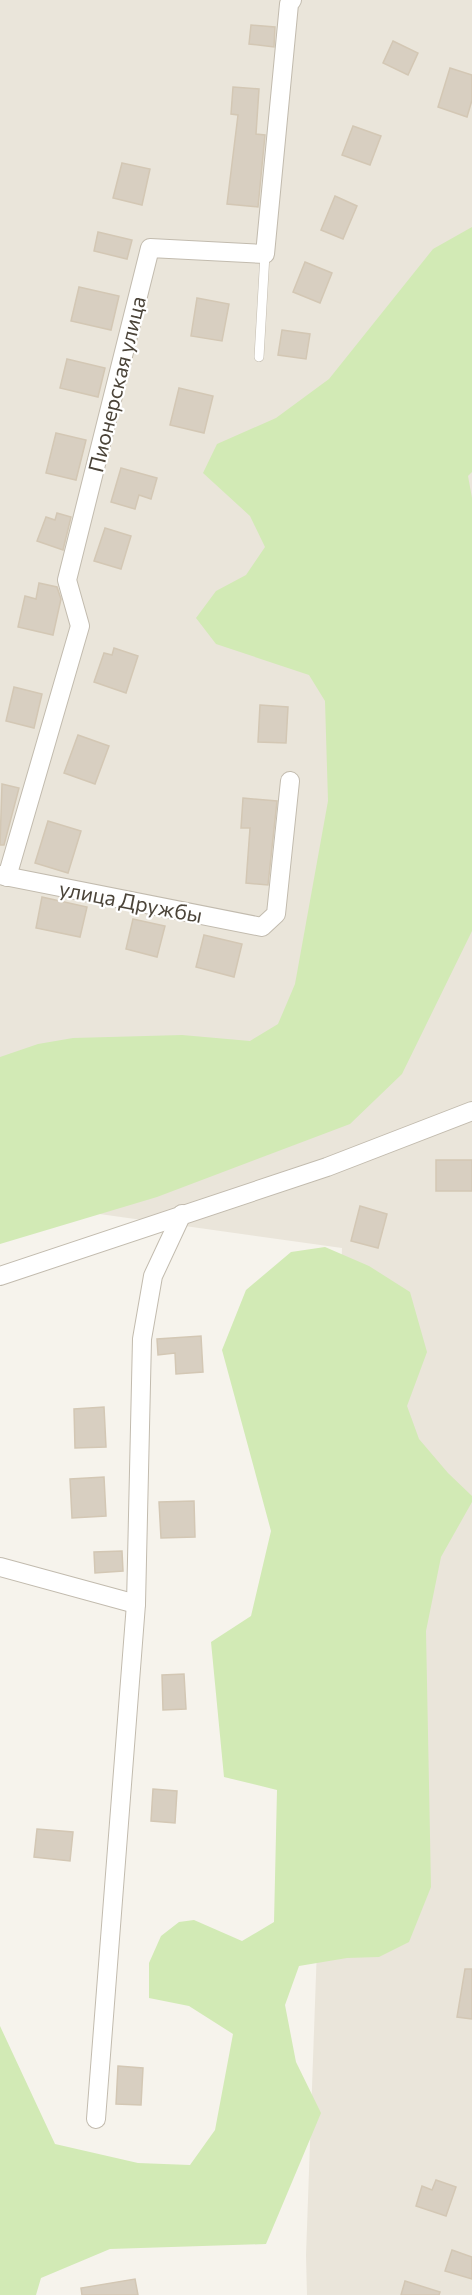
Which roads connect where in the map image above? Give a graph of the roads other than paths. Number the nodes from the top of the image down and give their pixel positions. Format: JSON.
{"nodes":[{"id":1,"x":292,"y":0,"type":"edge"},
{"id":2,"x":265,"y":254,"type":"junction"},
{"id":3,"x":259,"y":357,"type":"dead end"},
{"id":4,"x":290,"y":780,"type":"dead end"},
{"id":5,"x":3,"y":876,"type":"edge"},
{"id":6,"x":472,"y":1110,"type":"edge"},
{"id":7,"x":183,"y":1214,"type":"junction"},
{"id":8,"x":0,"y":1276,"type":"edge"},
{"id":9,"x":0,"y":1567,"type":"edge"},
{"id":10,"x":136,"y":1604,"type":"junction"},
{"id":11,"x":96,"y":2119,"type":"dead end"}],
"edges":[{"from":1,"to":2,"type":"street"},
{"from":2,"to":3,"type":"lane"},
{"from":2,"to":5,"type":"street","name":"Пионерская улица"},
{"from":4,"to":5,"type":"street","name":"улица Дружбы"},
{"from":6,"to":7,"type":"street"},
{"from":7,"to":8,"type":"street"},
{"from":7,"to":10,"type":"street"},
{"from":9,"to":10,"type":"street"},
{"from":10,"to":11,"type":"street"}]}
